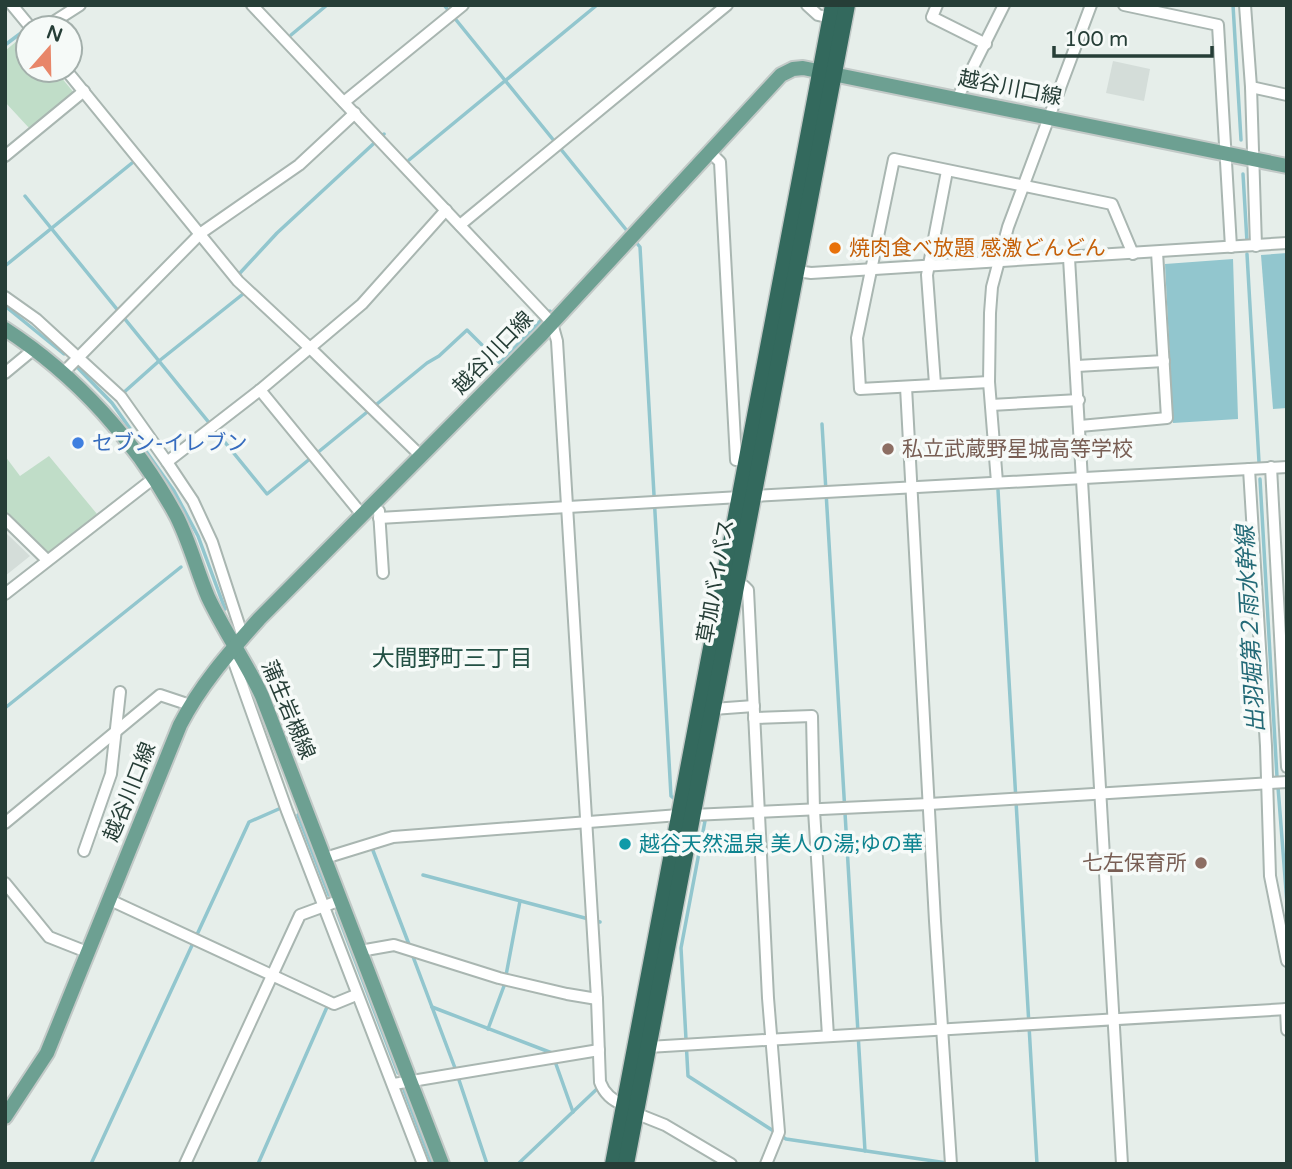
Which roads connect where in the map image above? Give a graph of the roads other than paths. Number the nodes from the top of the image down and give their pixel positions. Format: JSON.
{"nodes":[{"id":1,"x":252,"y":5,"type":"edge"},
{"id":2,"x":463,"y":5,"type":"edge"},
{"id":3,"x":727,"y":5,"type":"edge"},
{"id":4,"x":807,"y":5,"type":"edge"},
{"id":5,"x":937,"y":5,"type":"edge"},
{"id":6,"x":1004,"y":5,"type":"edge"},
{"id":7,"x":1091,"y":5,"type":"edge"},
{"id":8,"x":1124,"y":5,"type":"edge"},
{"id":9,"x":1245,"y":5,"type":"edge"},
{"id":10,"x":839,"y":12,"type":"edge"},
{"id":11,"x":986,"y":44,"type":"junction"},
{"id":12,"x":827,"y":73,"type":"junction"},
{"id":13,"x":78,"y":84,"type":"edge"},
{"id":14,"x":1251,"y":88,"type":"junction"},
{"id":15,"x":84,"y":91,"type":"junction"},
{"id":16,"x":1287,"y":95,"type":"edge"},
{"id":17,"x":957,"y":99,"type":"junction"},
{"id":18,"x":344,"y":102,"type":"junction"},
{"id":19,"x":355,"y":113,"type":"junction"},
{"id":20,"x":1049,"y":118,"type":"junction"},
{"id":21,"x":710,"y":152,"type":"junction"},
{"id":22,"x":1225,"y":153,"type":"junction"},
{"id":23,"x":5,"y":156,"type":"edge"},
{"id":24,"x":1254,"y":159,"type":"junction"},
{"id":25,"x":1287,"y":166,"type":"edge"},
{"id":26,"x":947,"y":170,"type":"junction"},
{"id":27,"x":1024,"y":186,"type":"junction"},
{"id":28,"x":446,"y":210,"type":"junction"},
{"id":29,"x":460,"y":225,"type":"junction"},
{"id":30,"x":201,"y":233,"type":"junction"},
{"id":31,"x":1287,"y":243,"type":"edge"},
{"id":32,"x":1256,"y":246,"type":"junction"},
{"id":33,"x":1231,"y":247,"type":"junction"},
{"id":34,"x":1157,"y":252,"type":"junction"},
{"id":35,"x":1133,"y":254,"type":"junction"},
{"id":36,"x":1069,"y":258,"type":"junction"},
{"id":37,"x":998,"y":262,"type":"junction"},
{"id":38,"x":928,"y":266,"type":"junction"},
{"id":39,"x":871,"y":270,"type":"junction"},
{"id":40,"x":796,"y":271,"type":"junction"},
{"id":41,"x":5,"y":296,"type":"edge"},
{"id":42,"x":552,"y":323,"type":"junction"},
{"id":43,"x":5,"y":329,"type":"edge"},
{"id":44,"x":310,"y":348,"type":"junction"},
{"id":45,"x":34,"y":349,"type":"junction"},
{"id":46,"x":80,"y":356,"type":"junction"},
{"id":47,"x":1164,"y":361,"type":"junction"},
{"id":48,"x":1077,"y":366,"type":"junction"},
{"id":49,"x":64,"y":372,"type":"junction"},
{"id":50,"x":5,"y":373,"type":"edge"},
{"id":51,"x":989,"y":382,"type":"junction"},
{"id":52,"x":935,"y":384,"type":"junction"},
{"id":53,"x":906,"y":387,"type":"junction"},
{"id":54,"x":260,"y":390,"type":"junction"},
{"id":55,"x":1079,"y":400,"type":"junction"},
{"id":56,"x":991,"y":405,"type":"junction"},
{"id":57,"x":1080,"y":426,"type":"junction"},
{"id":58,"x":422,"y":457,"type":"junction"},
{"id":59,"x":746,"y":461,"type":"junction"},
{"id":60,"x":167,"y":462,"type":"junction"},
{"id":61,"x":1271,"y":467,"type":"junction"},
{"id":62,"x":1287,"y":467,"type":"edge"},
{"id":63,"x":1249,"y":469,"type":"junction"},
{"id":64,"x":1082,"y":477,"type":"junction"},
{"id":65,"x":154,"y":478,"type":"junction"},
{"id":66,"x":997,"y":482,"type":"junction"},
{"id":67,"x":911,"y":487,"type":"junction"},
{"id":68,"x":747,"y":496,"type":"junction"},
{"id":69,"x":378,"y":501,"type":"junction"},
{"id":70,"x":568,"y":506,"type":"junction"},
{"id":71,"x":363,"y":516,"type":"junction"},
{"id":72,"x":379,"y":518,"type":"junction"},
{"id":73,"x":5,"y":519,"type":"edge"},
{"id":74,"x":47,"y":559,"type":"junction"},
{"id":75,"x":383,"y":573,"type":"dead end"},
{"id":76,"x":737,"y":584,"type":"junction"},
{"id":77,"x":1282,"y":589,"type":"edge"},
{"id":78,"x":5,"y":594,"type":"edge"},
{"id":79,"x":728,"y":633,"type":"junction"},
{"id":80,"x":751,"y":636,"type":"junction"},
{"id":81,"x":236,"y":645,"type":"junction"},
{"id":82,"x":120,"y":692,"type":"dead end"},
{"id":83,"x":190,"y":705,"type":"junction"},
{"id":84,"x":754,"y":706,"type":"junction"},
{"id":85,"x":713,"y":709,"type":"junction"},
{"id":86,"x":754,"y":718,"type":"junction"},
{"id":87,"x":117,"y":733,"type":"junction"},
{"id":88,"x":1287,"y":767,"type":"edge"},
{"id":89,"x":1287,"y":782,"type":"edge"},
{"id":90,"x":1267,"y":784,"type":"junction"},
{"id":91,"x":1102,"y":795,"type":"junction"},
{"id":92,"x":929,"y":804,"type":"junction"},
{"id":93,"x":814,"y":810,"type":"junction"},
{"id":94,"x":759,"y":813,"type":"junction"},
{"id":95,"x":685,"y":815,"type":"junction"},
{"id":96,"x":5,"y":823,"type":"edge"},
{"id":97,"x":586,"y":824,"type":"junction"},
{"id":98,"x":84,"y":851,"type":"dead end"},
{"id":99,"x":325,"y":858,"type":"junction"},
{"id":100,"x":5,"y":883,"type":"edge"},
{"id":101,"x":110,"y":900,"type":"junction"},
{"id":102,"x":341,"y":900,"type":"junction"},
{"id":103,"x":323,"y":906,"type":"junction"},
{"id":104,"x":360,"y":951,"type":"junction"},
{"id":105,"x":87,"y":952,"type":"junction"},
{"id":106,"x":1287,"y":961,"type":"edge"},
{"id":107,"x":271,"y":975,"type":"junction"},
{"id":108,"x":356,"y":995,"type":"junction"},
{"id":109,"x":597,"y":999,"type":"junction"},
{"id":110,"x":1286,"y":1009,"type":"edge"},
{"id":111,"x":1115,"y":1021,"type":"junction"},
{"id":112,"x":941,"y":1030,"type":"junction"},
{"id":113,"x":1287,"y":1030,"type":"edge"},
{"id":114,"x":828,"y":1036,"type":"junction"},
{"id":115,"x":773,"y":1039,"type":"junction"},
{"id":116,"x":649,"y":1047,"type":"junction"},
{"id":117,"x":599,"y":1050,"type":"junction"},
{"id":118,"x":409,"y":1080,"type":"junction"},
{"id":119,"x":394,"y":1084,"type":"junction"},
{"id":120,"x":629,"y":1109,"type":"junction"},
{"id":121,"x":5,"y":1117,"type":"edge"},
{"id":122,"x":185,"y":1164,"type":"edge"},
{"id":123,"x":423,"y":1164,"type":"edge"},
{"id":124,"x":442,"y":1164,"type":"edge"},
{"id":125,"x":613,"y":1164,"type":"edge"},
{"id":126,"x":626,"y":1164,"type":"edge"},
{"id":127,"x":731,"y":1164,"type":"edge"},
{"id":128,"x":766,"y":1164,"type":"edge"},
{"id":129,"x":951,"y":1164,"type":"edge"},
{"id":130,"x":1122,"y":1164,"type":"edge"}],
"edges":[{"from":1,"to":18,"type":"street"},
{"from":2,"to":18,"type":"street"},
{"from":3,"to":29,"type":"street"},
{"from":4,"to":10,"type":"street"},
{"from":5,"to":11,"type":"street"},
{"from":6,"to":11,"type":"street"},
{"from":7,"to":20,"type":"street"},
{"from":8,"to":22,"type":"street"},
{"from":9,"to":14,"type":"street"},
{"from":10,"to":12,"type":"highway","name":"草加バイパス"},
{"from":11,"to":17,"type":"street"},
{"from":12,"to":17,"type":"main road","name":"越谷川口線"},
{"from":12,"to":21,"type":"main road","name":"越谷川口線"},
{"from":12,"to":40,"type":"highway","name":"草加バイパス"},
{"from":12,"to":59,"type":"highway","name":"草加バイパス"},
{"from":13,"to":15,"type":"street"},
{"from":14,"to":16,"type":"street"},
{"from":14,"to":24,"type":"street"},
{"from":15,"to":23,"type":"street"},
{"from":15,"to":30,"type":"street"},
{"from":17,"to":20,"type":"main road","name":"越谷川口線"},
{"from":18,"to":19,"type":"street"},
{"from":19,"to":28,"type":"street"},
{"from":19,"to":30,"type":"street"},
{"from":20,"to":22,"type":"main road","name":"越谷川口線"},
{"from":20,"to":27,"type":"street"},
{"from":21,"to":42,"type":"main road","name":"越谷川口線"},
{"from":21,"to":59,"type":"street"},
{"from":22,"to":24,"type":"main road","name":"越谷川口線"},
{"from":22,"to":33,"type":"street"},
{"from":24,"to":25,"type":"main road","name":"越谷川口線"},
{"from":24,"to":32,"type":"street"},
{"from":26,"to":27,"type":"street"},
{"from":26,"to":38,"type":"street"},
{"from":26,"to":39,"type":"street"},
{"from":27,"to":35,"type":"street"},
{"from":27,"to":37,"type":"street"},
{"from":28,"to":29,"type":"street"},
{"from":28,"to":44,"type":"street"},
{"from":29,"to":42,"type":"street"},
{"from":30,"to":44,"type":"street"},
{"from":30,"to":46,"type":"street"},
{"from":31,"to":32,"type":"street"},
{"from":32,"to":33,"type":"street"},
{"from":33,"to":34,"type":"street"},
{"from":34,"to":35,"type":"street"},
{"from":34,"to":47,"type":"street"},
{"from":35,"to":36,"type":"street"},
{"from":36,"to":37,"type":"street"},
{"from":36,"to":48,"type":"street"},
{"from":37,"to":38,"type":"street"},
{"from":37,"to":51,"type":"street"},
{"from":38,"to":39,"type":"street"},
{"from":38,"to":52,"type":"street"},
{"from":39,"to":40,"type":"street"},
{"from":39,"to":53,"type":"street"},
{"from":40,"to":68,"type":"highway","name":"草加バイパス"},
{"from":41,"to":46,"type":"street"},
{"from":42,"to":58,"type":"main road","name":"越谷川口線"},
{"from":42,"to":70,"type":"street"},
{"from":43,"to":45,"type":"main road","name":"蒲生岩槻線"},
{"from":44,"to":54,"type":"street"},
{"from":44,"to":58,"type":"street"},
{"from":45,"to":49,"type":"main road","name":"蒲生岩槻線"},
{"from":45,"to":50,"type":"street"},
{"from":46,"to":49,"type":"street"},
{"from":46,"to":60,"type":"street"},
{"from":47,"to":48,"type":"street"},
{"from":47,"to":57,"type":"street"},
{"from":48,"to":55,"type":"street"},
{"from":49,"to":65,"type":"main road","name":"蒲生岩槻線"},
{"from":51,"to":52,"type":"street"},
{"from":51,"to":56,"type":"street"},
{"from":52,"to":53,"type":"street"},
{"from":53,"to":67,"type":"street"},
{"from":54,"to":60,"type":"street"},
{"from":54,"to":71,"type":"street"},
{"from":55,"to":56,"type":"street"},
{"from":55,"to":57,"type":"street"},
{"from":56,"to":66,"type":"street"},
{"from":57,"to":64,"type":"street"},
{"from":58,"to":69,"type":"main road","name":"越谷川口線"},
{"from":59,"to":68,"type":"highway","name":"草加バイパス"},
{"from":60,"to":81,"type":"street"},
{"from":61,"to":62,"type":"street"},
{"from":61,"to":63,"type":"street"},
{"from":61,"to":77,"type":"street"},
{"from":63,"to":64,"type":"street"},
{"from":63,"to":90,"type":"street"},
{"from":64,"to":66,"type":"street"},
{"from":64,"to":91,"type":"street"},
{"from":65,"to":74,"type":"street"},
{"from":65,"to":81,"type":"main road","name":"蒲生岩槻線"},
{"from":66,"to":67,"type":"street"},
{"from":67,"to":68,"type":"street"},
{"from":67,"to":92,"type":"street"},
{"from":68,"to":70,"type":"street"},
{"from":68,"to":76,"type":"highway","name":"草加バイパス"},
{"from":68,"to":95,"type":"highway","name":"草加バイパス"},
{"from":69,"to":71,"type":"main road","name":"越谷川口線"},
{"from":69,"to":72,"type":"street"},
{"from":70,"to":72,"type":"street"},
{"from":70,"to":97,"type":"street"},
{"from":71,"to":81,"type":"main road","name":"越谷川口線"},
{"from":72,"to":75,"type":"street"},
{"from":73,"to":74,"type":"street"},
{"from":74,"to":78,"type":"street"},
{"from":76,"to":79,"type":"highway","name":"草加バイパス"},
{"from":76,"to":80,"type":"street"},
{"from":77,"to":88,"type":"street"},
{"from":79,"to":80,"type":"street"},
{"from":79,"to":85,"type":"highway","name":"草加バイパス"},
{"from":80,"to":84,"type":"street"},
{"from":81,"to":83,"type":"main road","name":"越谷川口線"},
{"from":81,"to":99,"type":"main road","name":"蒲生岩槻線"},
{"from":81,"to":103,"type":"street"},
{"from":82,"to":87,"type":"street"},
{"from":83,"to":87,"type":"street"},
{"from":83,"to":101,"type":"main road","name":"越谷川口線"},
{"from":84,"to":85,"type":"street"},
{"from":84,"to":86,"type":"street"},
{"from":85,"to":95,"type":"highway","name":"草加バイパス"},
{"from":86,"to":93,"type":"street"},
{"from":86,"to":94,"type":"street"},
{"from":87,"to":96,"type":"street"},
{"from":87,"to":98,"type":"street"},
{"from":89,"to":90,"type":"street"},
{"from":90,"to":91,"type":"street"},
{"from":90,"to":106,"type":"street"},
{"from":91,"to":92,"type":"street"},
{"from":91,"to":111,"type":"street"},
{"from":92,"to":93,"type":"street"},
{"from":92,"to":112,"type":"street"},
{"from":93,"to":94,"type":"street"},
{"from":93,"to":114,"type":"street"},
{"from":94,"to":95,"type":"street"},
{"from":94,"to":115,"type":"street"},
{"from":95,"to":97,"type":"street"},
{"from":95,"to":116,"type":"highway","name":"草加バイパス"},
{"from":95,"to":120,"type":"highway","name":"草加バイパス"},
{"from":97,"to":99,"type":"street"},
{"from":97,"to":109,"type":"street"},
{"from":99,"to":102,"type":"main road","name":"蒲生岩槻線"},
{"from":100,"to":105,"type":"street"},
{"from":101,"to":105,"type":"main road","name":"越谷川口線"},
{"from":101,"to":107,"type":"street"},
{"from":102,"to":103,"type":"street"},
{"from":102,"to":104,"type":"main road","name":"蒲生岩槻線"},
{"from":103,"to":107,"type":"street"},
{"from":103,"to":108,"type":"street"},
{"from":104,"to":109,"type":"street"},
{"from":104,"to":118,"type":"main road","name":"蒲生岩槻線"},
{"from":105,"to":121,"type":"main road","name":"越谷川口線"},
{"from":107,"to":108,"type":"street"},
{"from":107,"to":122,"type":"street"},
{"from":108,"to":119,"type":"street"},
{"from":109,"to":117,"type":"street"},
{"from":110,"to":111,"type":"street"},
{"from":110,"to":113,"type":"street"},
{"from":111,"to":112,"type":"street"},
{"from":111,"to":130,"type":"street"},
{"from":112,"to":114,"type":"street"},
{"from":112,"to":129,"type":"street"},
{"from":114,"to":115,"type":"street"},
{"from":115,"to":116,"type":"street"},
{"from":115,"to":128,"type":"street"},
{"from":116,"to":120,"type":"highway","name":"草加バイパス"},
{"from":117,"to":118,"type":"street"},
{"from":117,"to":120,"type":"street"},
{"from":118,"to":119,"type":"street"},
{"from":118,"to":124,"type":"main road","name":"蒲生岩槻線"},
{"from":119,"to":123,"type":"street"},
{"from":120,"to":125,"type":"highway","name":"草加バイパス"},
{"from":120,"to":126,"type":"highway","name":"草加バイパス"},
{"from":120,"to":127,"type":"street"}]}
